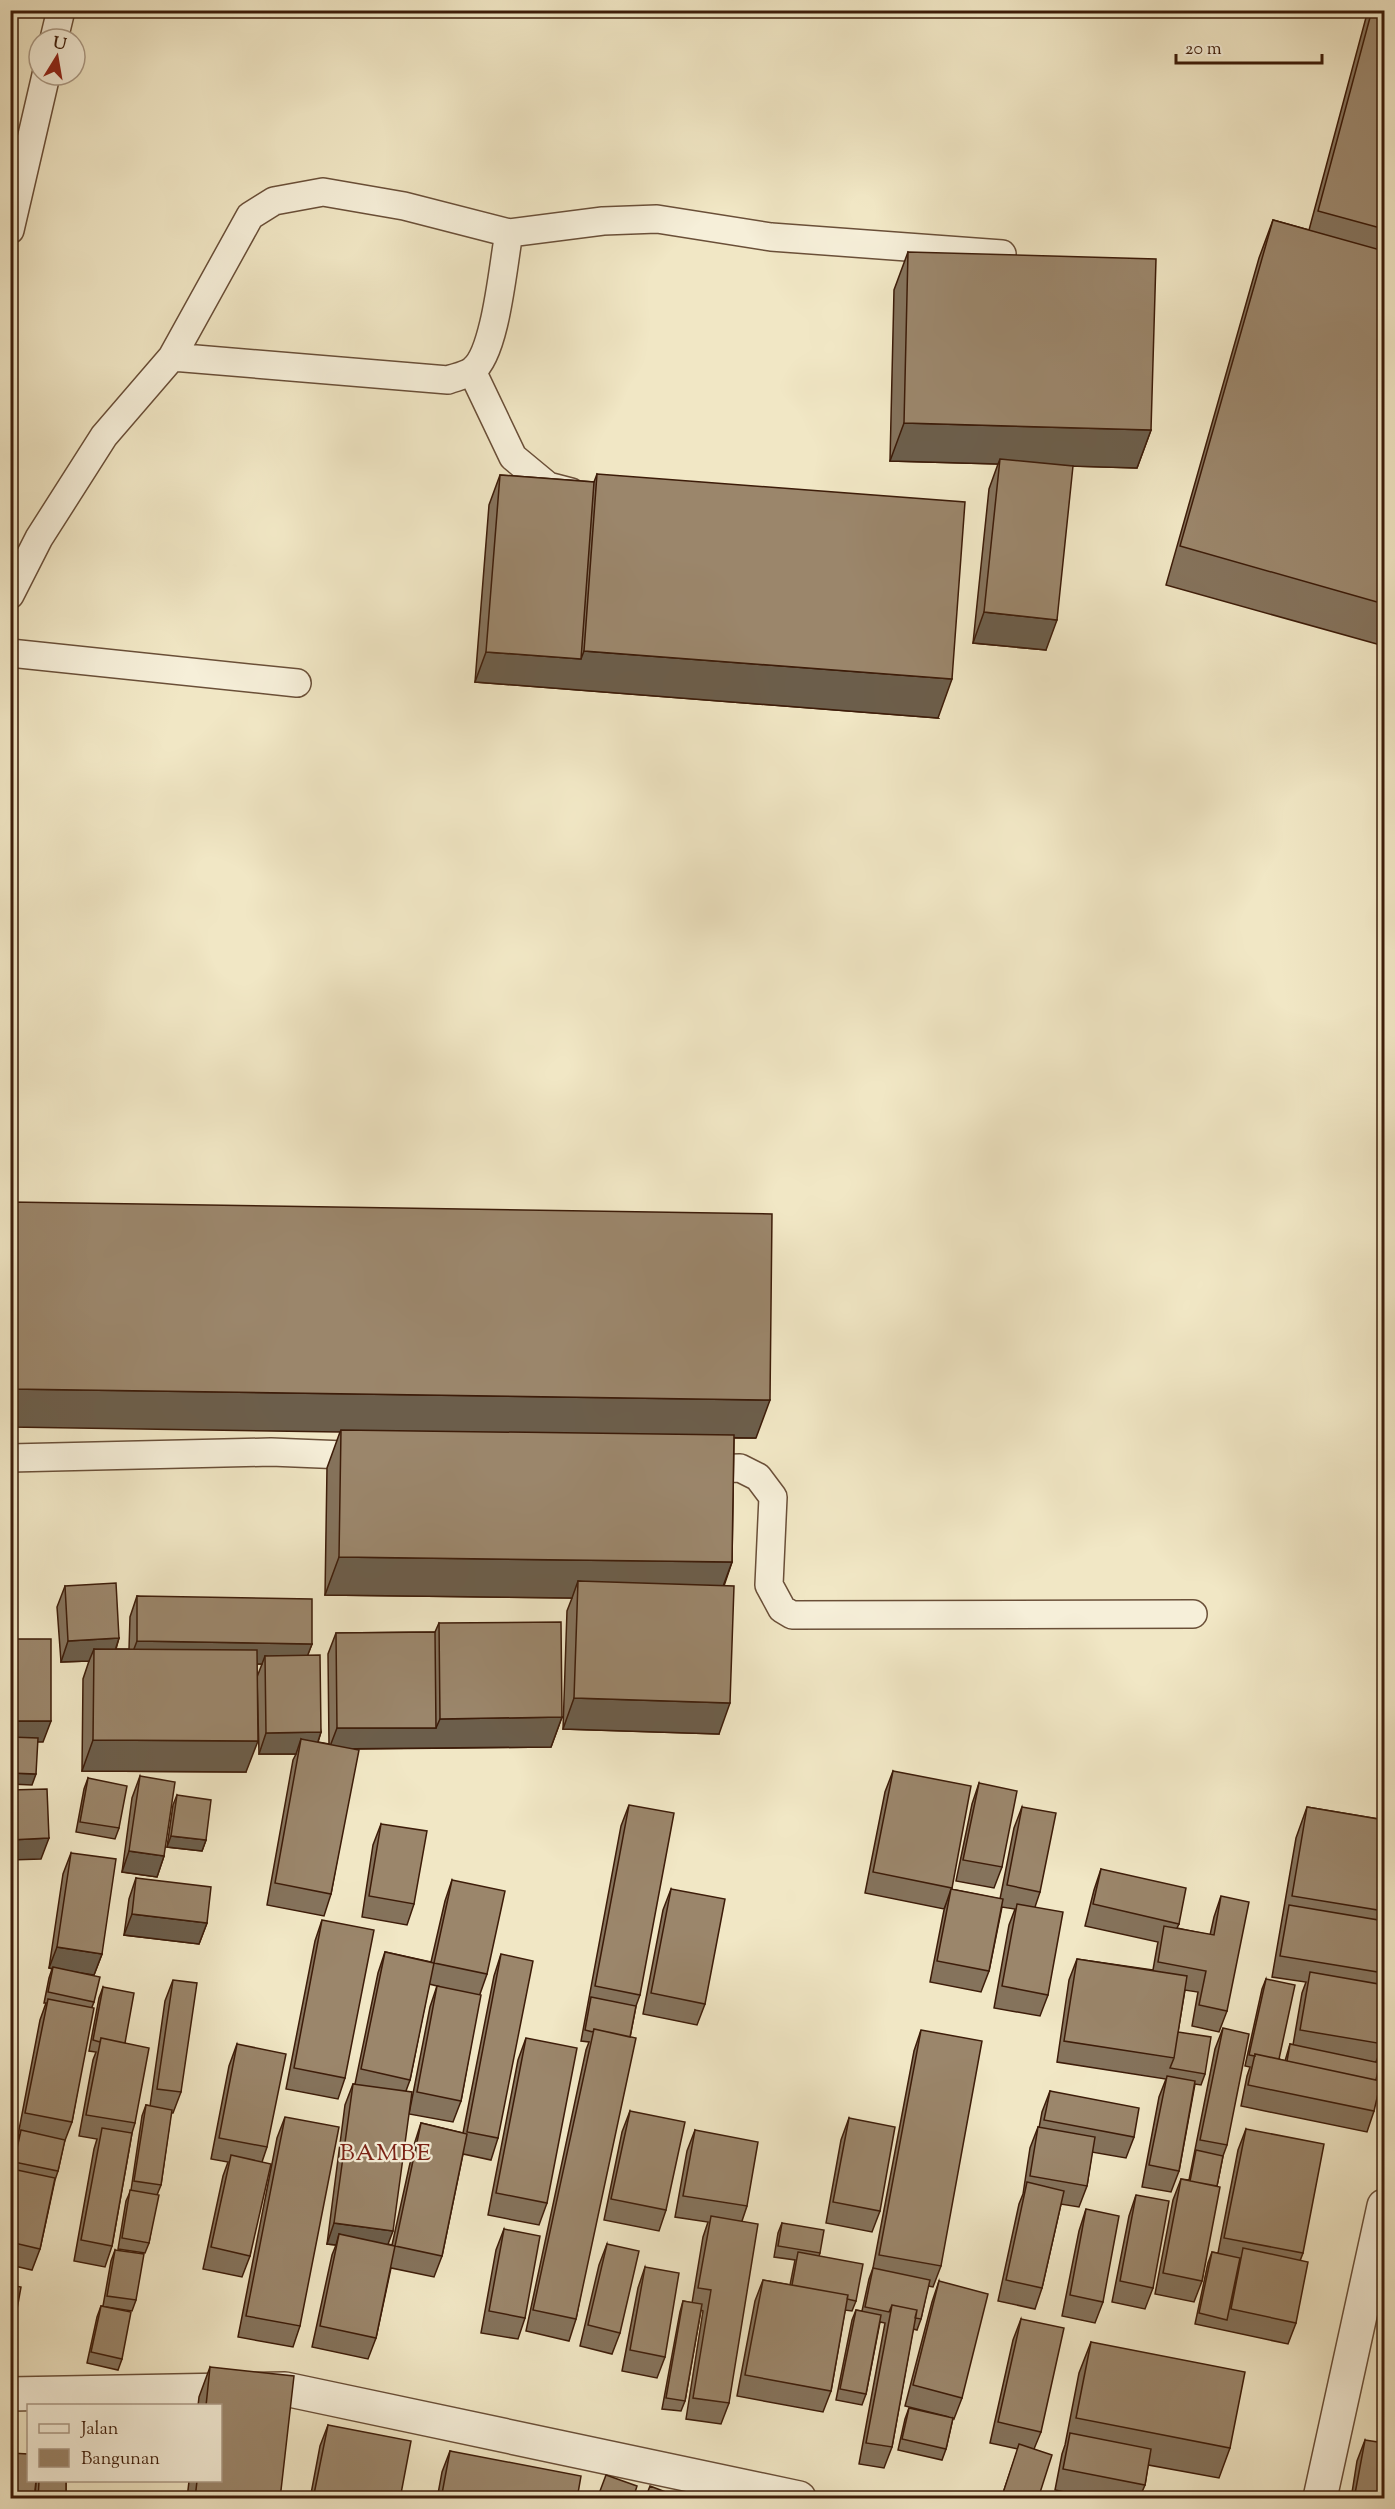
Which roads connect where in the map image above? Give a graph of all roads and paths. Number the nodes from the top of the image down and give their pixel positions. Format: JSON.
{"nodes":[{"id":1,"x":61,"y":10,"type":"edge"},
{"id":2,"x":57,"y":27,"type":"edge"},
{"id":3,"x":43,"y":87,"type":"edge"},
{"id":4,"x":10,"y":230,"type":"edge"},
{"id":5,"x":509,"y":233,"type":"junction"},
{"id":6,"x":1002,"y":254,"type":"edge"},
{"id":7,"x":172,"y":357,"type":"junction"},
{"id":8,"x":472,"y":372,"type":"junction"},
{"id":9,"x":594,"y":495,"type":"edge"},
{"id":10,"x":10,"y":595,"type":"edge"},
{"id":11,"x":10,"y":652,"type":"edge"},
{"id":12,"x":297,"y":683,"type":"dead end"},
{"id":13,"x":389,"y":1457,"type":"edge"},
{"id":14,"x":10,"y":1458,"type":"edge"},
{"id":15,"x":673,"y":1468,"type":"edge"},
{"id":16,"x":1193,"y":1614,"type":"dead end"},
{"id":17,"x":1384,"y":2206,"type":"edge"},
{"id":18,"x":10,"y":2394,"type":"edge"},
{"id":19,"x":785,"y":2497,"type":"edge"},
{"id":20,"x":1320,"y":2499,"type":"edge"}],
"edges":[{"from":1,"to":2,"type":"lane"},
{"from":3,"to":4,"type":"lane"},
{"from":5,"to":6,"type":"lane"},
{"from":5,"to":7,"type":"lane"},
{"from":5,"to":8,"type":"lane"},
{"from":7,"to":8,"type":"lane"},
{"from":7,"to":10,"type":"lane"},
{"from":8,"to":9,"type":"lane"},
{"from":11,"to":12,"type":"lane"},
{"from":13,"to":14,"type":"lane"},
{"from":15,"to":16,"type":"lane"},
{"from":17,"to":20,"type":"street"},
{"from":18,"to":19,"type":"street"}]}
